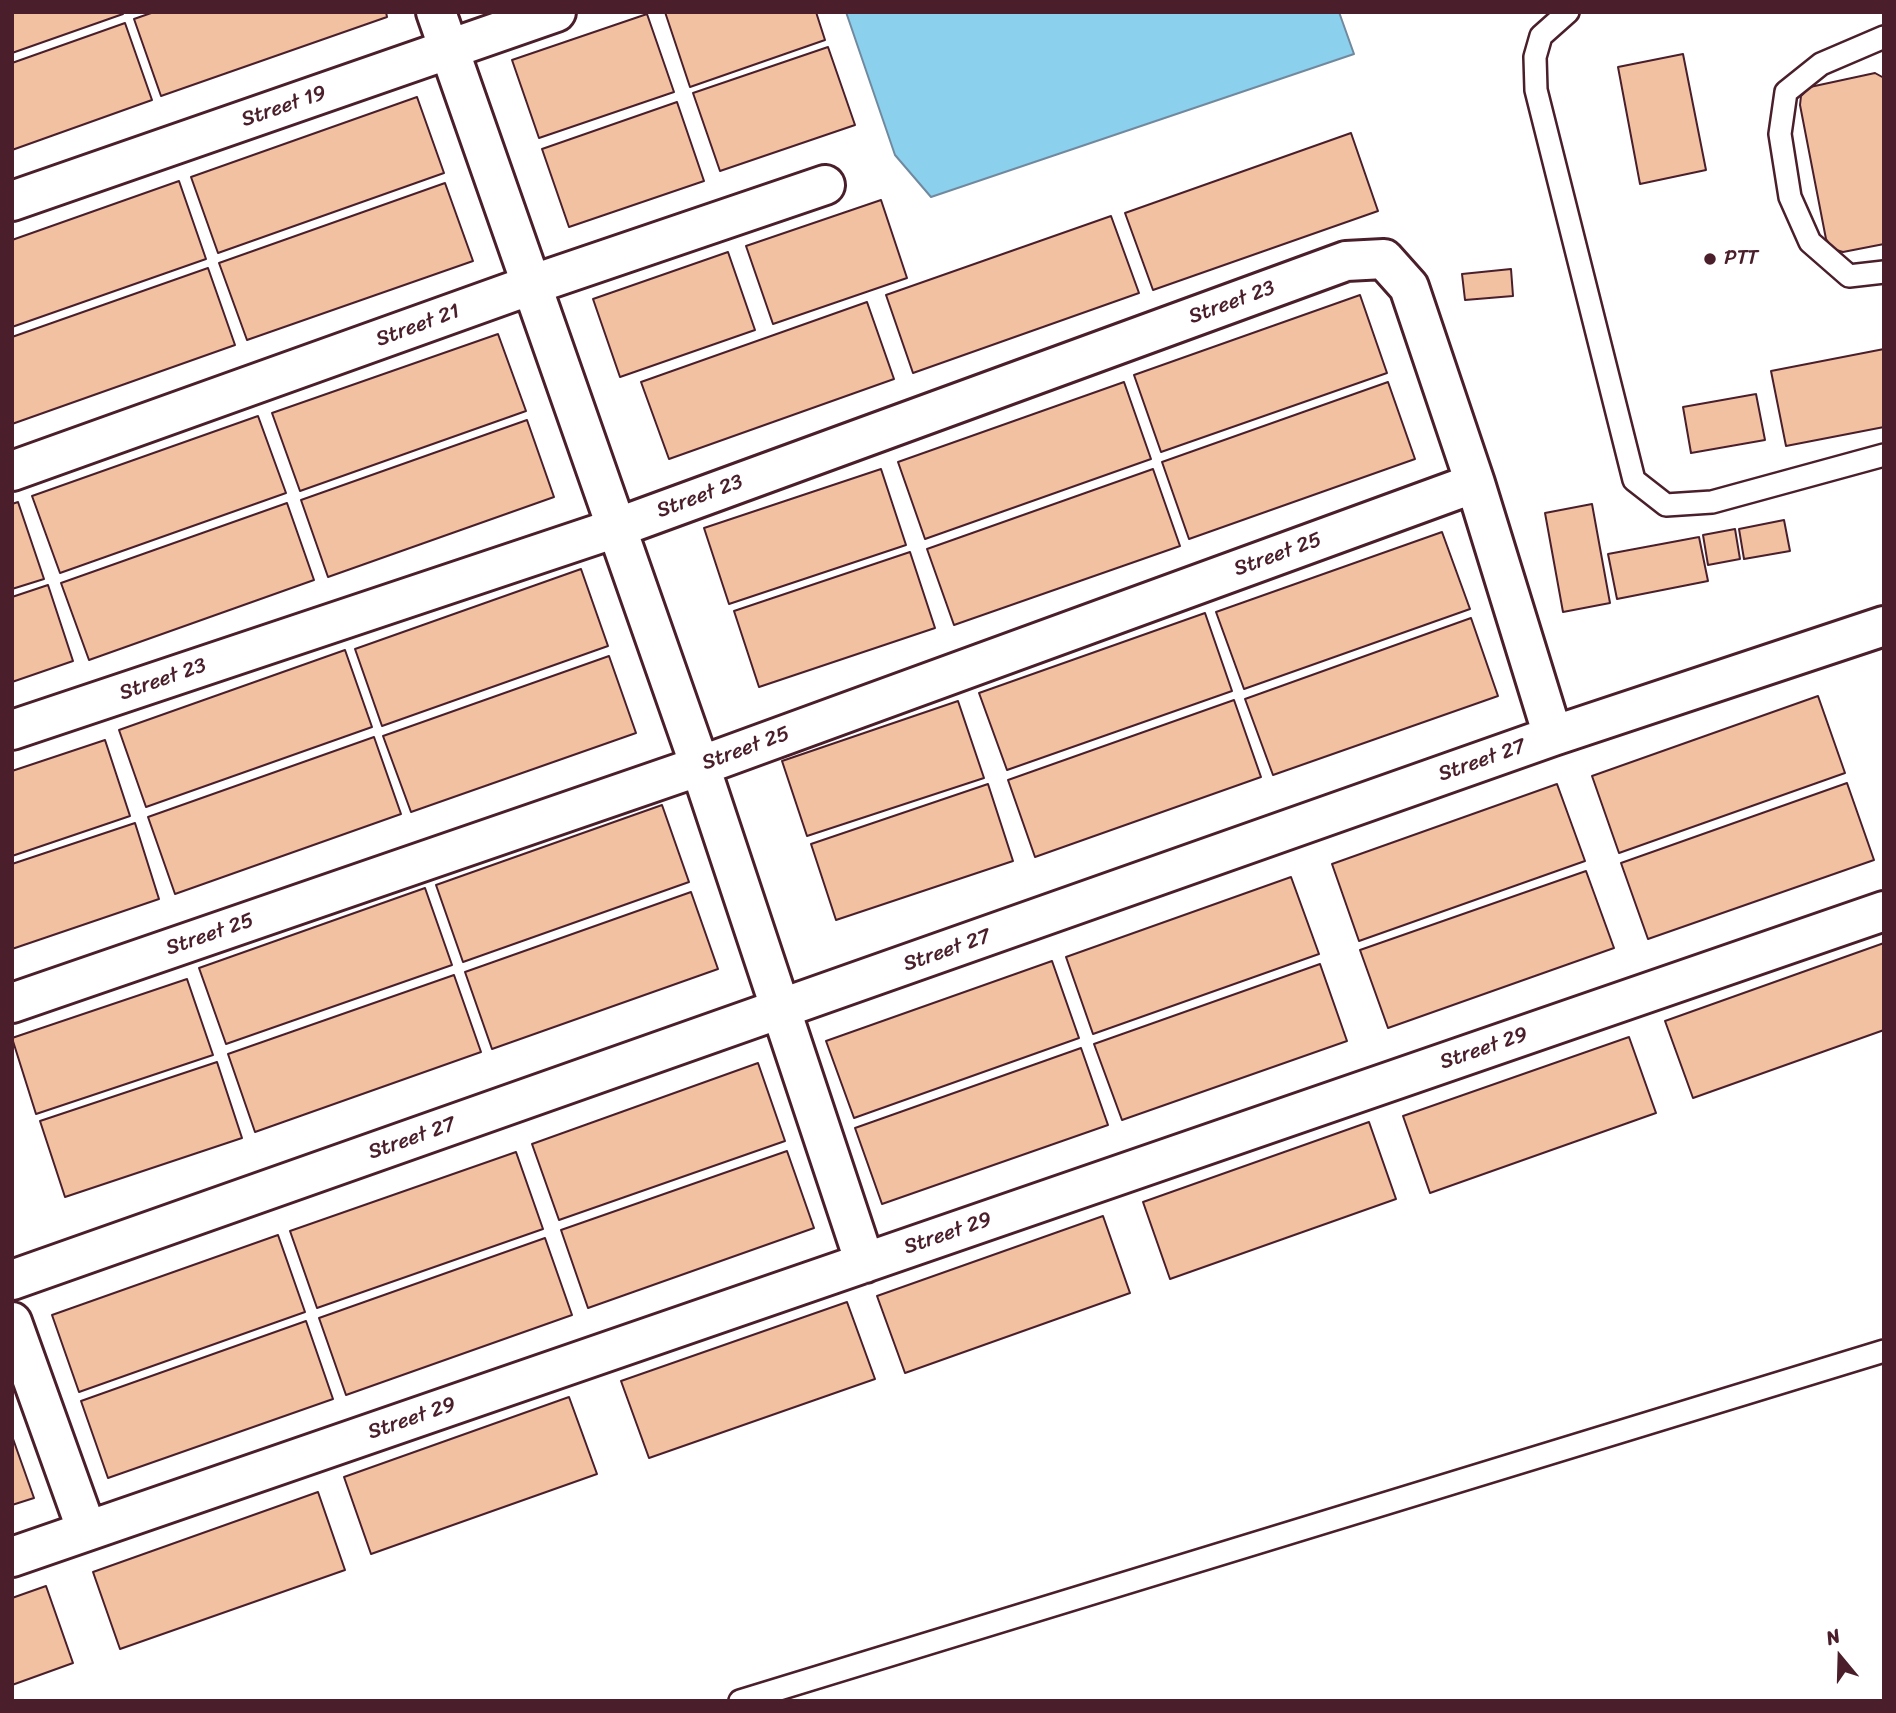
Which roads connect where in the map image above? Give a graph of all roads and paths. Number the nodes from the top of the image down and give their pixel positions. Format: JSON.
{"nodes":[{"id":1,"x":436,"y":12,"type":"edge"},
{"id":2,"x":556,"y":12,"type":"edge"},
{"id":3,"x":1568,"y":12,"type":"edge"},
{"id":4,"x":1884,"y":37,"type":"edge"},
{"id":5,"x":449,"y":50,"type":"junction"},
{"id":6,"x":824,"y":185,"type":"dead end"},
{"id":7,"x":12,"y":201,"type":"edge"},
{"id":8,"x":1884,"y":272,"type":"edge"},
{"id":9,"x":531,"y":285,"type":"junction"},
{"id":10,"x":1884,"y":455,"type":"edge"},
{"id":11,"x":12,"y":471,"type":"edge"},
{"id":12,"x":1475,"y":483,"type":"junction"},
{"id":13,"x":616,"y":528,"type":"junction"},
{"id":14,"x":1884,"y":626,"type":"edge"},
{"id":15,"x":12,"y":730,"type":"edge"},
{"id":16,"x":1553,"y":736,"type":"junction"},
{"id":17,"x":700,"y":766,"type":"junction"},
{"id":18,"x":1884,"y":911,"type":"edge"},
{"id":19,"x":12,"y":1003,"type":"edge"},
{"id":20,"x":781,"y":1009,"type":"junction"},
{"id":21,"x":865,"y":1263,"type":"junction"},
{"id":22,"x":12,"y":1280,"type":"edge"},
{"id":23,"x":12,"y":1322,"type":"edge"},
{"id":24,"x":1884,"y":1351,"type":"edge"},
{"id":25,"x":87,"y":1531,"type":"junction"},
{"id":26,"x":12,"y":1556,"type":"edge"},
{"id":27,"x":740,"y":1701,"type":"edge"}],
"edges":[{"from":1,"to":5,"type":"street"},
{"from":2,"to":5,"type":"street","name":"Street 19"},
{"from":3,"to":10,"type":"lane"},
{"from":4,"to":8,"type":"lane"},
{"from":5,"to":7,"type":"street","name":"Street 19"},
{"from":5,"to":9,"type":"street"},
{"from":6,"to":9,"type":"street","name":"Street 21"},
{"from":9,"to":11,"type":"street","name":"Street 21"},
{"from":9,"to":13,"type":"street"},
{"from":12,"to":13,"type":"street","name":"Street 23"},
{"from":12,"to":16,"type":"street"},
{"from":12,"to":17,"type":"street","name":"Street 25"},
{"from":13,"to":15,"type":"street","name":"Street 23"},
{"from":13,"to":17,"type":"street"},
{"from":14,"to":16,"type":"street","name":"Street 27"},
{"from":16,"to":20,"type":"street","name":"Street 27"},
{"from":17,"to":19,"type":"street","name":"Street 25"},
{"from":17,"to":20,"type":"street"},
{"from":18,"to":21,"type":"street","name":"Street 29"},
{"from":20,"to":21,"type":"street"},
{"from":20,"to":22,"type":"street","name":"Street 27"},
{"from":21,"to":25,"type":"street","name":"Street 29"},
{"from":23,"to":25,"type":"street"},
{"from":24,"to":27,"type":"lane"},
{"from":25,"to":26,"type":"street","name":"Street 29"}]}
